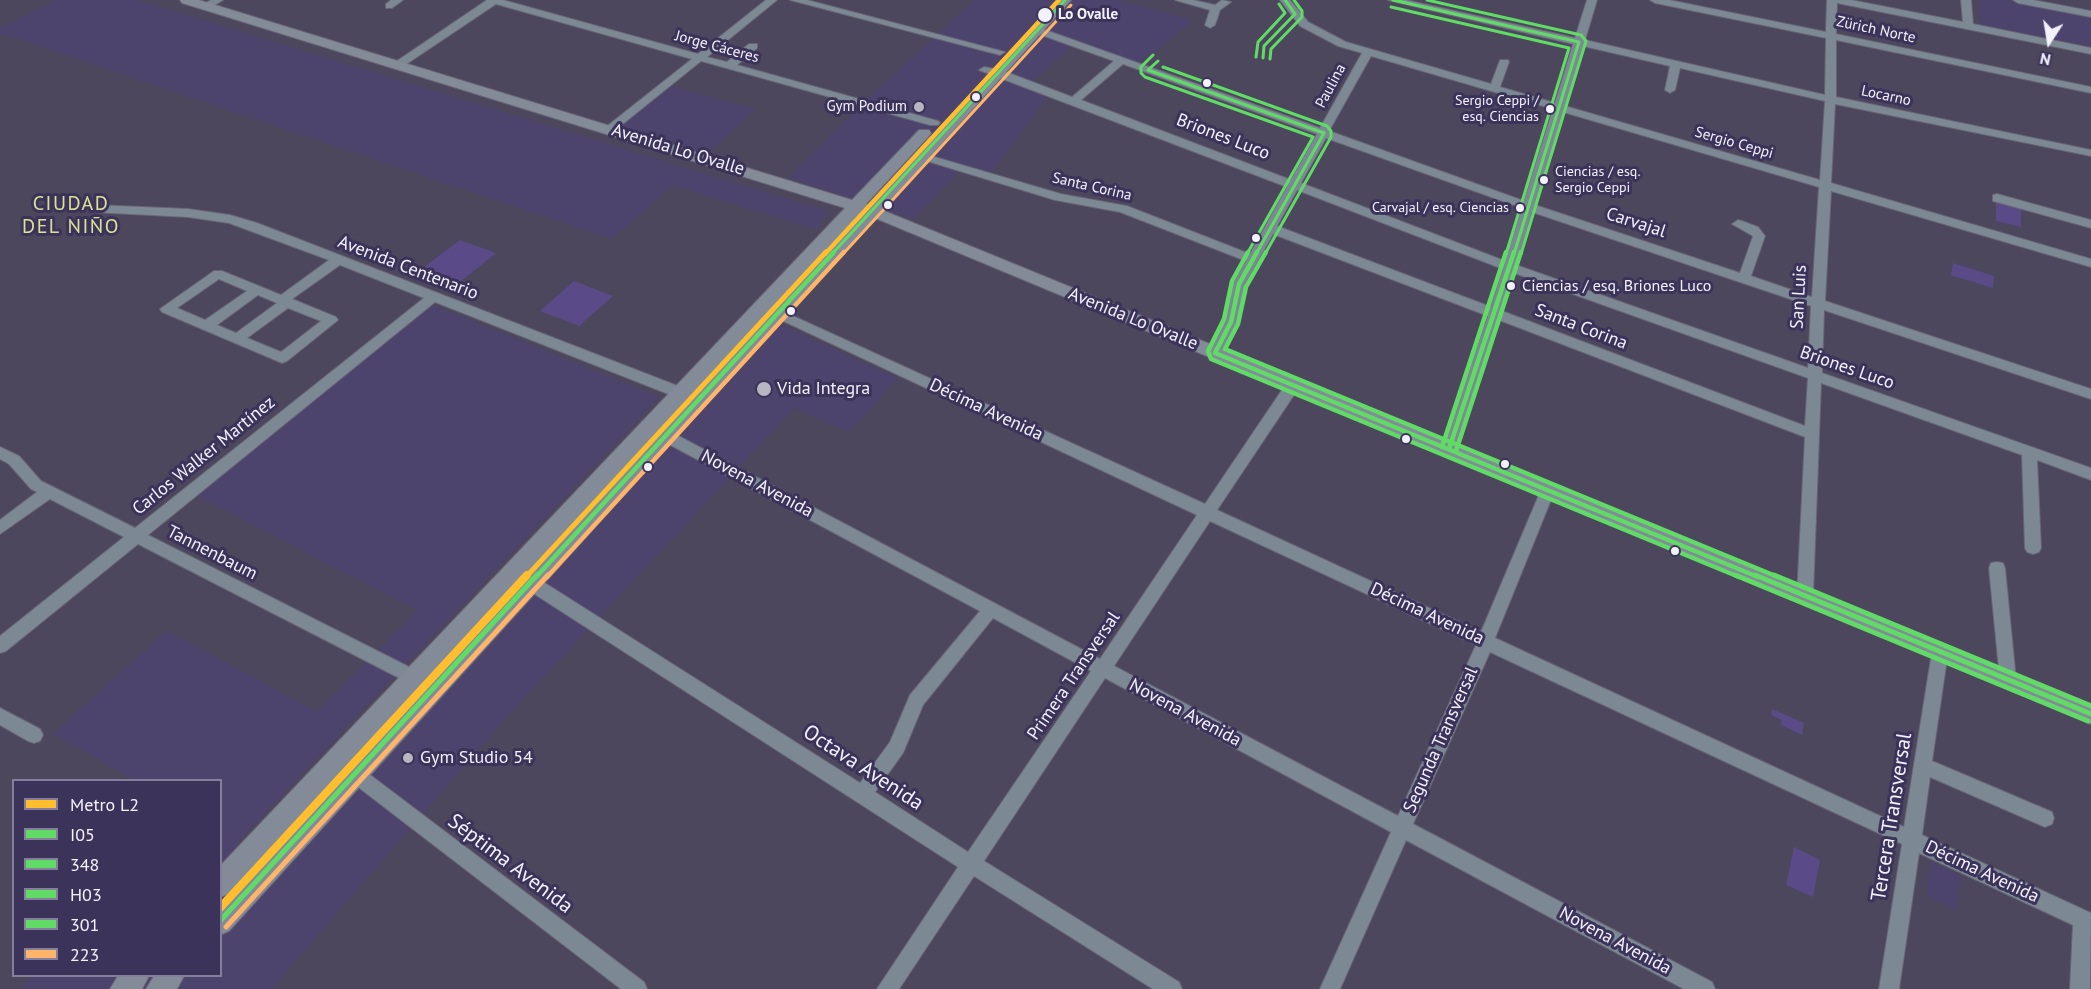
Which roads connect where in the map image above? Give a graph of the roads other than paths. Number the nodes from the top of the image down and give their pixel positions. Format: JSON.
{"nodes":[{"id":1,"x":186,"y":0,"type":"edge"},
{"id":2,"x":494,"y":0,"type":"edge"},
{"id":3,"x":772,"y":0,"type":"edge"},
{"id":4,"x":795,"y":0,"type":"edge"},
{"id":5,"x":1049,"y":0,"type":"edge"},
{"id":6,"x":1065,"y":0,"type":"edge"},
{"id":7,"x":1180,"y":0,"type":"edge"},
{"id":8,"x":1285,"y":0,"type":"edge"},
{"id":9,"x":1393,"y":0,"type":"edge"},
{"id":10,"x":1592,"y":0,"type":"edge"},
{"id":11,"x":1655,"y":0,"type":"edge"},
{"id":12,"x":1834,"y":0,"type":"edge"},
{"id":13,"x":1966,"y":0,"type":"edge"},
{"id":14,"x":2018,"y":0,"type":"edge"},
{"id":15,"x":1226,"y":2,"type":"dead end"},
{"id":16,"x":212,"y":3,"type":"edge"},
{"id":17,"x":1216,"y":8,"type":"junction"},
{"id":18,"x":2091,"y":14,"type":"edge"},
{"id":19,"x":1209,"y":25,"type":"dead end"},
{"id":20,"x":1968,"y":26,"type":"junction"},
{"id":21,"x":1037,"y":30,"type":"junction"},
{"id":22,"x":1831,"y":36,"type":"junction"},
{"id":23,"x":1579,"y":42,"type":"junction"},
{"id":24,"x":753,"y":46,"type":"dead end"},
{"id":25,"x":2091,"y":51,"type":"edge"},
{"id":26,"x":1000,"y":52,"type":"junction"},
{"id":27,"x":1368,"y":52,"type":"junction"},
{"id":28,"x":700,"y":58,"type":"junction"},
{"id":29,"x":1122,"y":60,"type":"junction"},
{"id":30,"x":1504,"y":62,"type":"dead end"},
{"id":31,"x":1676,"y":64,"type":"junction"},
{"id":32,"x":398,"y":65,"type":"junction"},
{"id":33,"x":729,"y":66,"type":"junction"},
{"id":34,"x":990,"y":71,"type":"junction"},
{"id":35,"x":1494,"y":88,"type":"junction"},
{"id":36,"x":1670,"y":90,"type":"dead end"},
{"id":37,"x":2091,"y":90,"type":"edge"},
{"id":38,"x":1830,"y":99,"type":"junction"},
{"id":39,"x":1073,"y":101,"type":"junction"},
{"id":40,"x":1559,"y":108,"type":"junction"},
{"id":41,"x":610,"y":129,"type":"junction"},
{"id":42,"x":937,"y":129,"type":"junction"},
{"id":43,"x":1324,"y":133,"type":"junction"},
{"id":44,"x":2091,"y":153,"type":"edge"},
{"id":45,"x":921,"y":156,"type":"junction"},
{"id":46,"x":1824,"y":184,"type":"junction"},
{"id":47,"x":1294,"y":185,"type":"junction"},
{"id":48,"x":1996,"y":198,"type":"dead end"},
{"id":49,"x":1529,"y":206,"type":"junction"},
{"id":50,"x":864,"y":208,"type":"junction"},
{"id":51,"x":96,"y":209,"type":"dead end"},
{"id":52,"x":1738,"y":224,"type":"dead end"},
{"id":53,"x":2091,"y":224,"type":"edge"},
{"id":54,"x":1270,"y":228,"type":"junction"},
{"id":55,"x":1252,"y":259,"type":"junction"},
{"id":56,"x":338,"y":260,"type":"junction"},
{"id":57,"x":2091,"y":263,"type":"edge"},
{"id":58,"x":1509,"y":267,"type":"junction"},
{"id":59,"x":1744,"y":279,"type":"junction"},
{"id":60,"x":257,"y":290,"type":"junction"},
{"id":61,"x":433,"y":297,"type":"junction"},
{"id":62,"x":285,"y":301,"type":"junction"},
{"id":63,"x":1818,"y":303,"type":"junction"},
{"id":64,"x":771,"y":310,"type":"junction"},
{"id":65,"x":1495,"y":314,"type":"junction"},
{"id":66,"x":206,"y":326,"type":"junction"},
{"id":67,"x":237,"y":339,"type":"junction"},
{"id":68,"x":1215,"y":352,"type":"junction"},
{"id":69,"x":1814,"y":377,"type":"junction"},
{"id":70,"x":1293,"y":385,"type":"junction"},
{"id":71,"x":2091,"y":393,"type":"edge"},
{"id":72,"x":691,"y":397,"type":"junction"},
{"id":73,"x":1812,"y":434,"type":"junction"},
{"id":74,"x":666,"y":436,"type":"junction"},
{"id":75,"x":1449,"y":449,"type":"junction"},
{"id":76,"x":0,"y":452,"type":"edge"},
{"id":77,"x":2029,"y":453,"type":"junction"},
{"id":78,"x":2091,"y":474,"type":"edge"},
{"id":79,"x":1548,"y":490,"type":"junction"},
{"id":80,"x":49,"y":491,"type":"junction"},
{"id":81,"x":1208,"y":512,"type":"junction"},
{"id":82,"x":0,"y":528,"type":"edge"},
{"id":83,"x":135,"y":536,"type":"junction"},
{"id":84,"x":2033,"y":548,"type":"dead end"},
{"id":85,"x":1997,"y":568,"type":"dead end"},
{"id":86,"x":531,"y":584,"type":"junction"},
{"id":87,"x":1805,"y":596,"type":"junction"},
{"id":88,"x":991,"y":609,"type":"junction"},
{"id":89,"x":1486,"y":641,"type":"junction"},
{"id":90,"x":0,"y":646,"type":"edge"},
{"id":91,"x":1940,"y":652,"type":"junction"},
{"id":92,"x":1103,"y":669,"type":"junction"},
{"id":93,"x":416,"y":678,"type":"junction"},
{"id":94,"x":2008,"y":680,"type":"junction"},
{"id":95,"x":2091,"y":714,"type":"edge"},
{"id":96,"x":0,"y":716,"type":"edge"},
{"id":97,"x":34,"y":735,"type":"dead end"},
{"id":98,"x":353,"y":744,"type":"junction"},
{"id":99,"x":1923,"y":765,"type":"junction"},
{"id":100,"x":355,"y":774,"type":"junction"},
{"id":101,"x":862,"y":795,"type":"junction"},
{"id":102,"x":2045,"y":818,"type":"dead end"},
{"id":103,"x":1402,"y":828,"type":"junction"},
{"id":104,"x":1911,"y":839,"type":"junction"},
{"id":105,"x":971,"y":864,"type":"junction"},
{"id":106,"x":222,"y":883,"type":"edge"},
{"id":107,"x":222,"y":920,"type":"edge"},
{"id":108,"x":2087,"y":921,"type":"edge"},
{"id":109,"x":134,"y":977,"type":"edge"},
{"id":110,"x":169,"y":977,"type":"edge"},
{"id":111,"x":123,"y":989,"type":"edge"},
{"id":112,"x":159,"y":989,"type":"edge"},
{"id":113,"x":637,"y":989,"type":"edge"},
{"id":114,"x":887,"y":989,"type":"edge"},
{"id":115,"x":1172,"y":989,"type":"edge"},
{"id":116,"x":1330,"y":989,"type":"edge"},
{"id":117,"x":1705,"y":989,"type":"edge"},
{"id":118,"x":1889,"y":989,"type":"edge"},
{"id":119,"x":2080,"y":989,"type":"edge"}],
"edges":[{"from":1,"to":16,"type":"main road","name":"Avenida Lo Ovalle"},
{"from":2,"to":28,"type":"street","name":"Jorge Cáceres"},
{"from":2,"to":32,"type":"street"},
{"from":3,"to":28,"type":"street"},
{"from":4,"to":26,"type":"street"},
{"from":5,"to":26,"type":"main road"},
{"from":6,"to":21,"type":"main road"},
{"from":7,"to":17,"type":"street"},
{"from":8,"to":27,"type":"street","name":"Paulina"},
{"from":9,"to":23,"type":"street","name":"Locarno"},
{"from":10,"to":23,"type":"street"},
{"from":11,"to":22,"type":"street","name":"Zürich Norte"},
{"from":12,"to":20,"type":"street"},
{"from":12,"to":22,"type":"street","name":"San Luis"},
{"from":13,"to":20,"type":"street"},
{"from":14,"to":18,"type":"street"},
{"from":15,"to":17,"type":"street"},
{"from":16,"to":32,"type":"main road","name":"Avenida Lo Ovalle"},
{"from":17,"to":19,"type":"street"},
{"from":20,"to":25,"type":"street"},
{"from":21,"to":29,"type":"street","name":"Carvajal"},
{"from":21,"to":34,"type":"main road"},
{"from":22,"to":37,"type":"street","name":"Zürich Norte"},
{"from":22,"to":38,"type":"street","name":"San Luis"},
{"from":23,"to":31,"type":"street","name":"Locarno"},
{"from":23,"to":40,"type":"street"},
{"from":24,"to":33,"type":"street"},
{"from":26,"to":34,"type":"main road"},
{"from":27,"to":35,"type":"street","name":"Sergio Ceppi"},
{"from":27,"to":43,"type":"street","name":"Paulina"},
{"from":28,"to":33,"type":"street","name":"Jorge Cáceres"},
{"from":28,"to":41,"type":"street"},
{"from":29,"to":39,"type":"street"},
{"from":29,"to":43,"type":"street","name":"Carvajal"},
{"from":30,"to":35,"type":"street"},
{"from":31,"to":36,"type":"street"},
{"from":31,"to":38,"type":"street","name":"Locarno"},
{"from":32,"to":41,"type":"main road","name":"Avenida Lo Ovalle"},
{"from":33,"to":42,"type":"street","name":"Jorge Cáceres"},
{"from":34,"to":39,"type":"street","name":"Briones Luco"},
{"from":34,"to":42,"type":"main road"},
{"from":35,"to":40,"type":"street","name":"Sergio Ceppi"},
{"from":38,"to":44,"type":"street","name":"Locarno"},
{"from":38,"to":46,"type":"street","name":"San Luis"},
{"from":39,"to":47,"type":"street","name":"Briones Luco"},
{"from":40,"to":46,"type":"street","name":"Sergio Ceppi"},
{"from":40,"to":49,"type":"street"},
{"from":41,"to":50,"type":"main road","name":"Avenida Lo Ovalle"},
{"from":42,"to":45,"type":"main road"},
{"from":42,"to":50,"type":"main road"},
{"from":43,"to":47,"type":"street","name":"Paulina"},
{"from":43,"to":49,"type":"street","name":"Carvajal"},
{"from":45,"to":50,"type":"main road"},
{"from":45,"to":55,"type":"street","name":"Santa Corina"},
{"from":46,"to":57,"type":"street","name":"Sergio Ceppi"},
{"from":46,"to":63,"type":"street","name":"San Luis"},
{"from":47,"to":54,"type":"street","name":"Paulina"},
{"from":47,"to":58,"type":"street","name":"Briones Luco"},
{"from":48,"to":53,"type":"street"},
{"from":49,"to":58,"type":"street"},
{"from":49,"to":59,"type":"street","name":"Carvajal"},
{"from":50,"to":64,"type":"main road"},
{"from":50,"to":68,"type":"main road","name":"Avenida Lo Ovalle"},
{"from":51,"to":56,"type":"street","name":"Avenida Centenario"},
{"from":52,"to":59,"type":"street"},
{"from":54,"to":55,"type":"street","name":"Paulina"},
{"from":54,"to":65,"type":"street","name":"Santa Corina"},
{"from":55,"to":68,"type":"street","name":"Paulina"},
{"from":56,"to":61,"type":"street","name":"Avenida Centenario"},
{"from":56,"to":62,"type":"street"},
{"from":58,"to":65,"type":"street"},
{"from":58,"to":69,"type":"street","name":"Briones Luco"},
{"from":59,"to":63,"type":"street","name":"Carvajal"},
{"from":60,"to":62,"type":"street"},
{"from":60,"to":66,"type":"street"},
{"from":60,"to":66,"type":"street"},
{"from":61,"to":72,"type":"street","name":"Avenida Centenario"},
{"from":61,"to":83,"type":"street","name":"Carlos Walker Martínez"},
{"from":62,"to":67,"type":"street"},
{"from":62,"to":67,"type":"street"},
{"from":63,"to":69,"type":"street","name":"San Luis"},
{"from":63,"to":71,"type":"street","name":"Carvajal"},
{"from":64,"to":72,"type":"main road"},
{"from":64,"to":81,"type":"street","name":"Décima Avenida"},
{"from":65,"to":73,"type":"street","name":"Santa Corina"},
{"from":65,"to":75,"type":"street"},
{"from":66,"to":67,"type":"street"},
{"from":68,"to":70,"type":"main road","name":"Avenida Lo Ovalle"},
{"from":69,"to":73,"type":"street","name":"San Luis"},
{"from":69,"to":77,"type":"street","name":"Briones Luco"},
{"from":70,"to":75,"type":"main road","name":"Avenida Lo Ovalle"},
{"from":70,"to":81,"type":"street","name":"Primera Transversal"},
{"from":72,"to":74,"type":"main road"},
{"from":72,"to":93,"type":"main road"},
{"from":73,"to":87,"type":"street","name":"San Luis"},
{"from":74,"to":86,"type":"main road"},
{"from":74,"to":88,"type":"street","name":"Novena Avenida"},
{"from":75,"to":79,"type":"main road","name":"Avenida Lo Ovalle"},
{"from":76,"to":80,"type":"street","name":"Tannenbaum"},
{"from":77,"to":78,"type":"street","name":"Briones Luco"},
{"from":77,"to":84,"type":"street"},
{"from":79,"to":87,"type":"main road","name":"Avenida Lo Ovalle"},
{"from":79,"to":89,"type":"street","name":"Segunda Transversal"},
{"from":80,"to":82,"type":"street"},
{"from":80,"to":83,"type":"street","name":"Tannenbaum"},
{"from":81,"to":89,"type":"street","name":"Décima Avenida"},
{"from":81,"to":92,"type":"street","name":"Primera Transversal"},
{"from":83,"to":90,"type":"street","name":"Carlos Walker Martínez"},
{"from":83,"to":93,"type":"street","name":"Tannenbaum"},
{"from":85,"to":94,"type":"street"},
{"from":86,"to":100,"type":"main road"},
{"from":86,"to":101,"type":"street","name":"Octava Avenida"},
{"from":87,"to":91,"type":"main road","name":"Avenida Lo Ovalle"},
{"from":88,"to":92,"type":"street","name":"Novena Avenida"},
{"from":88,"to":101,"type":"street"},
{"from":89,"to":103,"type":"street","name":"Segunda Transversal"},
{"from":89,"to":104,"type":"street","name":"Décima Avenida"},
{"from":91,"to":94,"type":"main road","name":"Avenida Lo Ovalle"},
{"from":91,"to":99,"type":"street","name":"Tercera Transversal"},
{"from":92,"to":103,"type":"street","name":"Novena Avenida"},
{"from":92,"to":105,"type":"street","name":"Primera Transversal"},
{"from":93,"to":98,"type":"main road"},
{"from":94,"to":95,"type":"main road","name":"Avenida Lo Ovalle"},
{"from":96,"to":97,"type":"street"},
{"from":98,"to":100,"type":"main road"},
{"from":98,"to":106,"type":"main road"},
{"from":99,"to":102,"type":"street"},
{"from":99,"to":104,"type":"street","name":"Tercera Transversal"},
{"from":100,"to":107,"type":"main road"},
{"from":100,"to":113,"type":"street","name":"Séptima Avenida"},
{"from":101,"to":105,"type":"street","name":"Octava Avenida"},
{"from":103,"to":116,"type":"street","name":"Segunda Transversal"},
{"from":103,"to":117,"type":"street","name":"Novena Avenida"},
{"from":104,"to":108,"type":"street","name":"Décima Avenida"},
{"from":104,"to":118,"type":"street","name":"Tercera Transversal"},
{"from":105,"to":114,"type":"street","name":"Primera Transversal"},
{"from":105,"to":115,"type":"street","name":"Octava Avenida"},
{"from":108,"to":119,"type":"street"},
{"from":109,"to":111,"type":"main road"},
{"from":110,"to":112,"type":"main road"}]}
